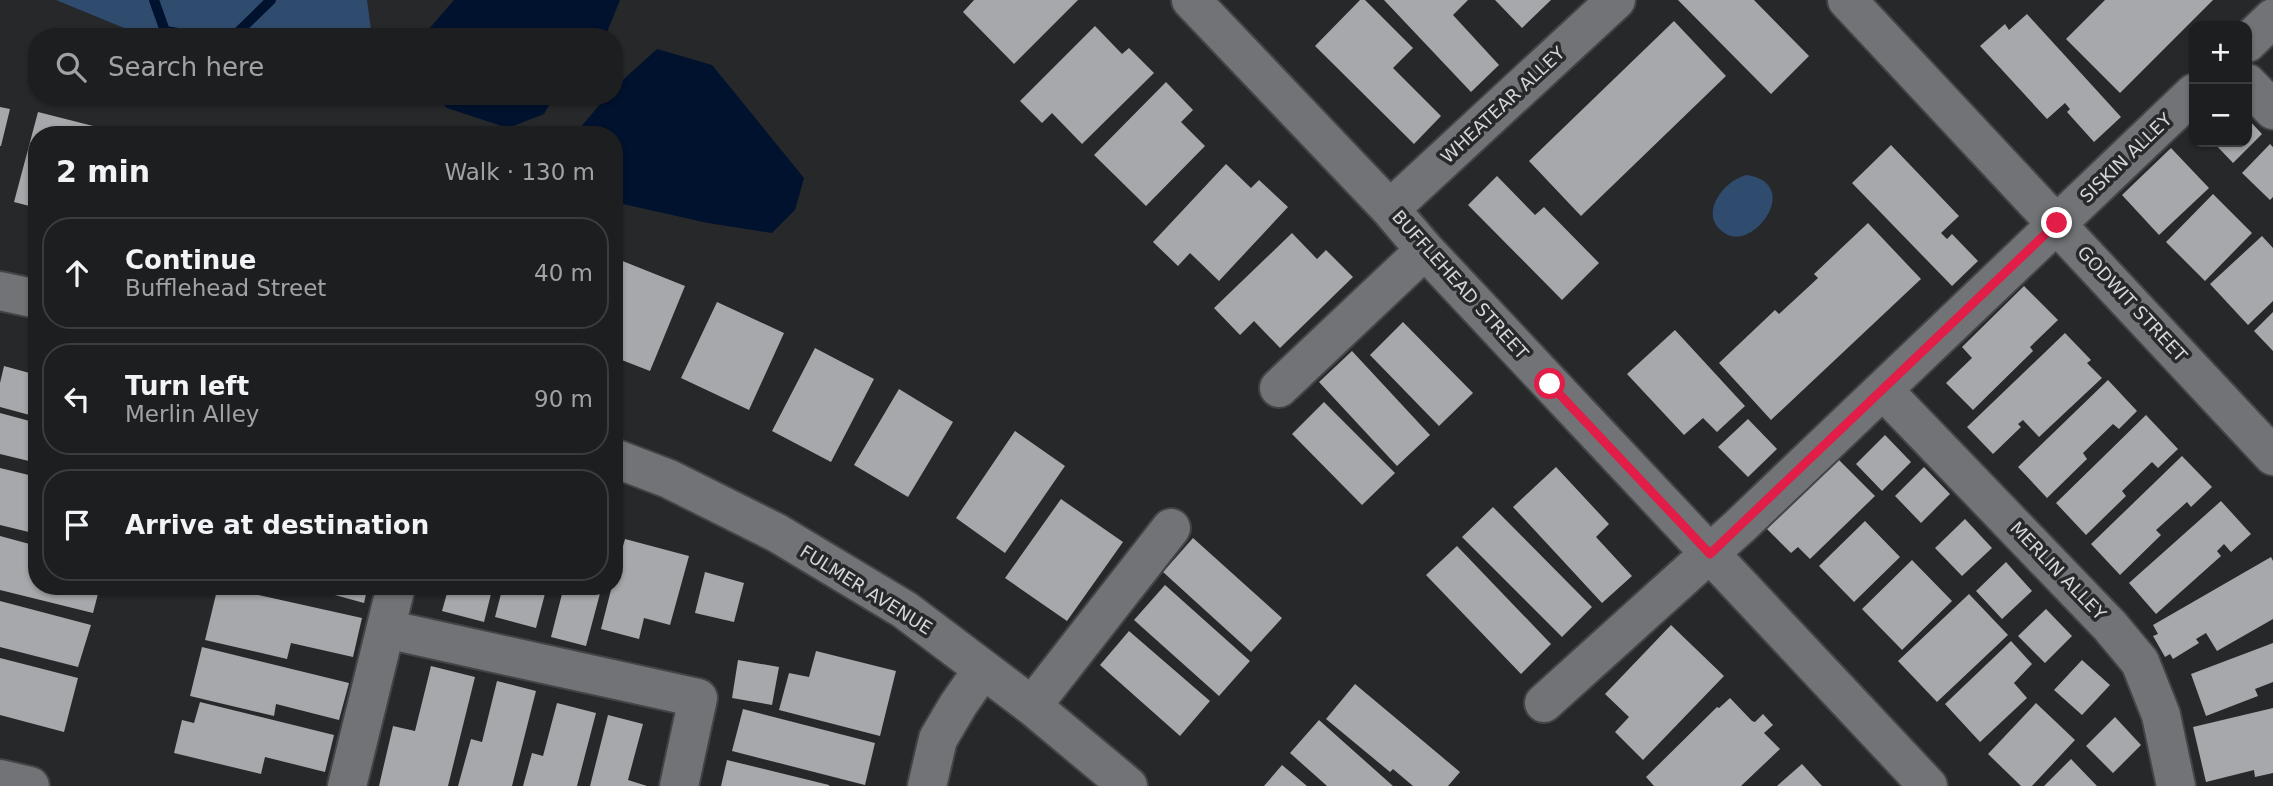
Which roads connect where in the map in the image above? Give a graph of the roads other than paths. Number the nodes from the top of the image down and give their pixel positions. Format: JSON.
{"nodes":[{"id":1,"x":1191,"y":0,"type":"edge"},
{"id":2,"x":1616,"y":0,"type":"edge"},
{"id":3,"x":1847,"y":0,"type":"edge"},
{"id":4,"x":2273,"y":18,"type":"edge"},
{"id":5,"x":2252,"y":38,"type":"edge"},
{"id":6,"x":2248,"y":84,"type":"edge"},
{"id":7,"x":2189,"y":98,"type":"edge"},
{"id":8,"x":2273,"y":110,"type":"edge"},
{"id":9,"x":1390,"y":209,"type":"junction"},
{"id":10,"x":2057,"y":223,"type":"junction"},
{"id":11,"x":1425,"y":250,"type":"junction"},
{"id":12,"x":0,"y":291,"type":"edge"},
{"id":13,"x":28,"y":297,"type":"edge"},
{"id":14,"x":1279,"y":388,"type":"dead end"},
{"id":15,"x":1883,"y":390,"type":"junction"},
{"id":16,"x":2273,"y":456,"type":"edge"},
{"id":17,"x":623,"y":461,"type":"edge"},
{"id":18,"x":1171,"y":528,"type":"dead end"},
{"id":19,"x":1710,"y":554,"type":"junction"},
{"id":20,"x":394,"y":595,"type":"edge"},
{"id":21,"x":386,"y":629,"type":"junction"},
{"id":22,"x":983,"y":669,"type":"junction"},
{"id":23,"x":1544,"y":702,"type":"dead end"},
{"id":24,"x":1032,"y":706,"type":"junction"},
{"id":25,"x":0,"y":779,"type":"edge"},
{"id":26,"x":30,"y":786,"type":"edge"},
{"id":27,"x":348,"y":786,"type":"edge"},
{"id":28,"x":679,"y":786,"type":"edge"},
{"id":29,"x":927,"y":786,"type":"edge"},
{"id":30,"x":1128,"y":786,"type":"edge"},
{"id":31,"x":1928,"y":786,"type":"edge"},
{"id":32,"x":2176,"y":786,"type":"edge"}],
"edges":[{"from":1,"to":9,"type":"street","name":"BUFFLEHEAD STREET"},
{"from":2,"to":9,"type":"street","name":"WHEATEAR ALLEY"},
{"from":3,"to":10,"type":"street","name":"GODWIT STREET"},
{"from":4,"to":5,"type":"street"},
{"from":6,"to":8,"type":"street"},
{"from":7,"to":10,"type":"street","name":"SISKIN ALLEY"},
{"from":9,"to":11,"type":"street","name":"BUFFLEHEAD STREET"},
{"from":10,"to":15,"type":"street"},
{"from":10,"to":16,"type":"street","name":"GODWIT STREET"},
{"from":11,"to":14,"type":"street"},
{"from":11,"to":19,"type":"street","name":"BUFFLEHEAD STREET"},
{"from":12,"to":13,"type":"street"},
{"from":15,"to":19,"type":"street"},
{"from":15,"to":32,"type":"street","name":"MERLIN ALLEY"},
{"from":17,"to":22,"type":"street","name":"FULMER AVENUE"},
{"from":18,"to":24,"type":"street"},
{"from":19,"to":23,"type":"street"},
{"from":19,"to":31,"type":"street","name":"BUFFLEHEAD STREET"},
{"from":20,"to":21,"type":"street"},
{"from":21,"to":27,"type":"street"},
{"from":21,"to":28,"type":"street"},
{"from":22,"to":24,"type":"street","name":"FULMER AVENUE"},
{"from":22,"to":29,"type":"street"},
{"from":24,"to":30,"type":"street","name":"FULMER AVENUE"},
{"from":25,"to":26,"type":"street"}]}
